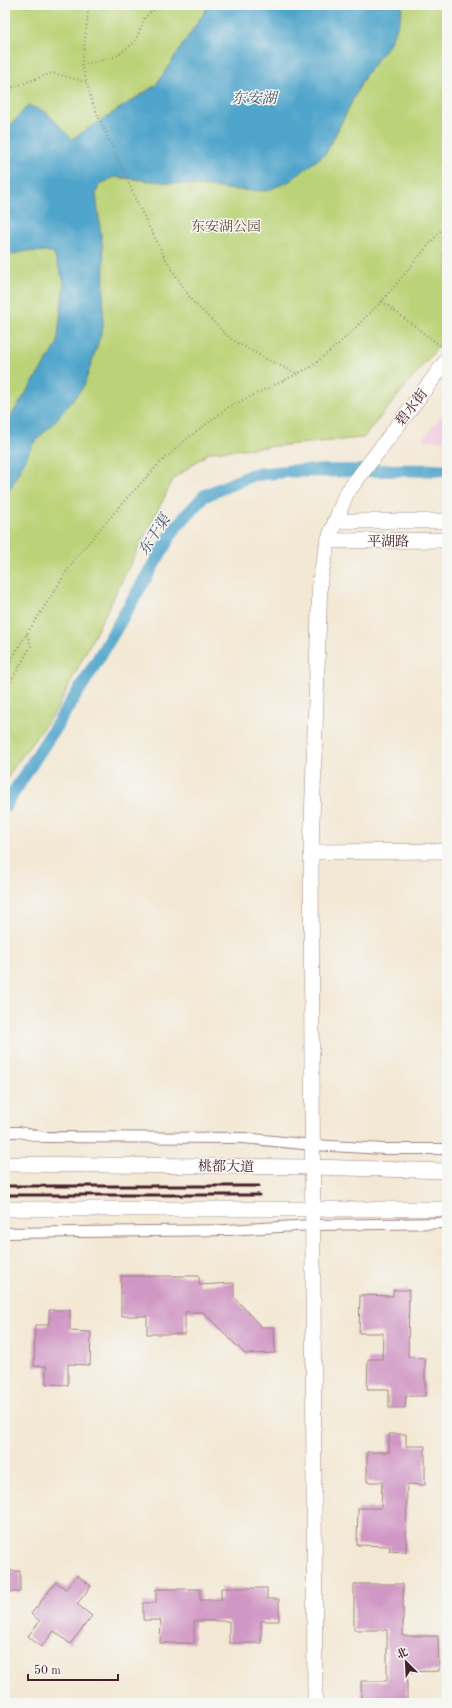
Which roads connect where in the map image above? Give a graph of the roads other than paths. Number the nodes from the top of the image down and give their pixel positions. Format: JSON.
{"nodes":[{"id":1,"x":447,"y":360,"type":"edge"},
{"id":2,"x":335,"y":521,"type":"junction"},
{"id":3,"x":447,"y":521,"type":"edge"},
{"id":4,"x":447,"y":540,"type":"edge"},
{"id":5,"x":328,"y":541,"type":"junction"},
{"id":6,"x":447,"y":851,"type":"edge"},
{"id":7,"x":311,"y":852,"type":"junction"},
{"id":8,"x":5,"y":1132,"type":"edge"},
{"id":9,"x":312,"y":1145,"type":"junction"},
{"id":10,"x":447,"y":1149,"type":"edge"},
{"id":11,"x":5,"y":1164,"type":"edge"},
{"id":12,"x":313,"y":1167,"type":"junction"},
{"id":13,"x":447,"y":1171,"type":"edge"},
{"id":14,"x":447,"y":1209,"type":"edge"},
{"id":15,"x":5,"y":1210,"type":"edge"},
{"id":16,"x":313,"y":1217,"type":"junction"},
{"id":17,"x":447,"y":1224,"type":"edge"},
{"id":18,"x":5,"y":1233,"type":"edge"},
{"id":19,"x":315,"y":1703,"type":"edge"}],
"edges":[{"from":1,"to":2,"type":"street","name":"碧水街"},
{"from":2,"to":3,"type":"street","name":"平湖路"},
{"from":2,"to":5,"type":"street","name":"碧水街"},
{"from":4,"to":5,"type":"street","name":"平湖路"},
{"from":5,"to":7,"type":"street","name":"碧水街"},
{"from":6,"to":7,"type":"street"},
{"from":7,"to":9,"type":"street","name":"碧水街"},
{"from":8,"to":9,"type":"street"},
{"from":9,"to":10,"type":"street"},
{"from":9,"to":12,"type":"street","name":"碧水街"},
{"from":11,"to":12,"type":"street","name":"桃都大道"},
{"from":12,"to":13,"type":"street","name":"桃都大道"},
{"from":12,"to":16,"type":"street","name":"碧水街"},
{"from":14,"to":16,"type":"street"},
{"from":15,"to":16,"type":"street"},
{"from":16,"to":17,"type":"street"},
{"from":16,"to":18,"type":"street"},
{"from":16,"to":19,"type":"street","name":"碧水街"}]}
